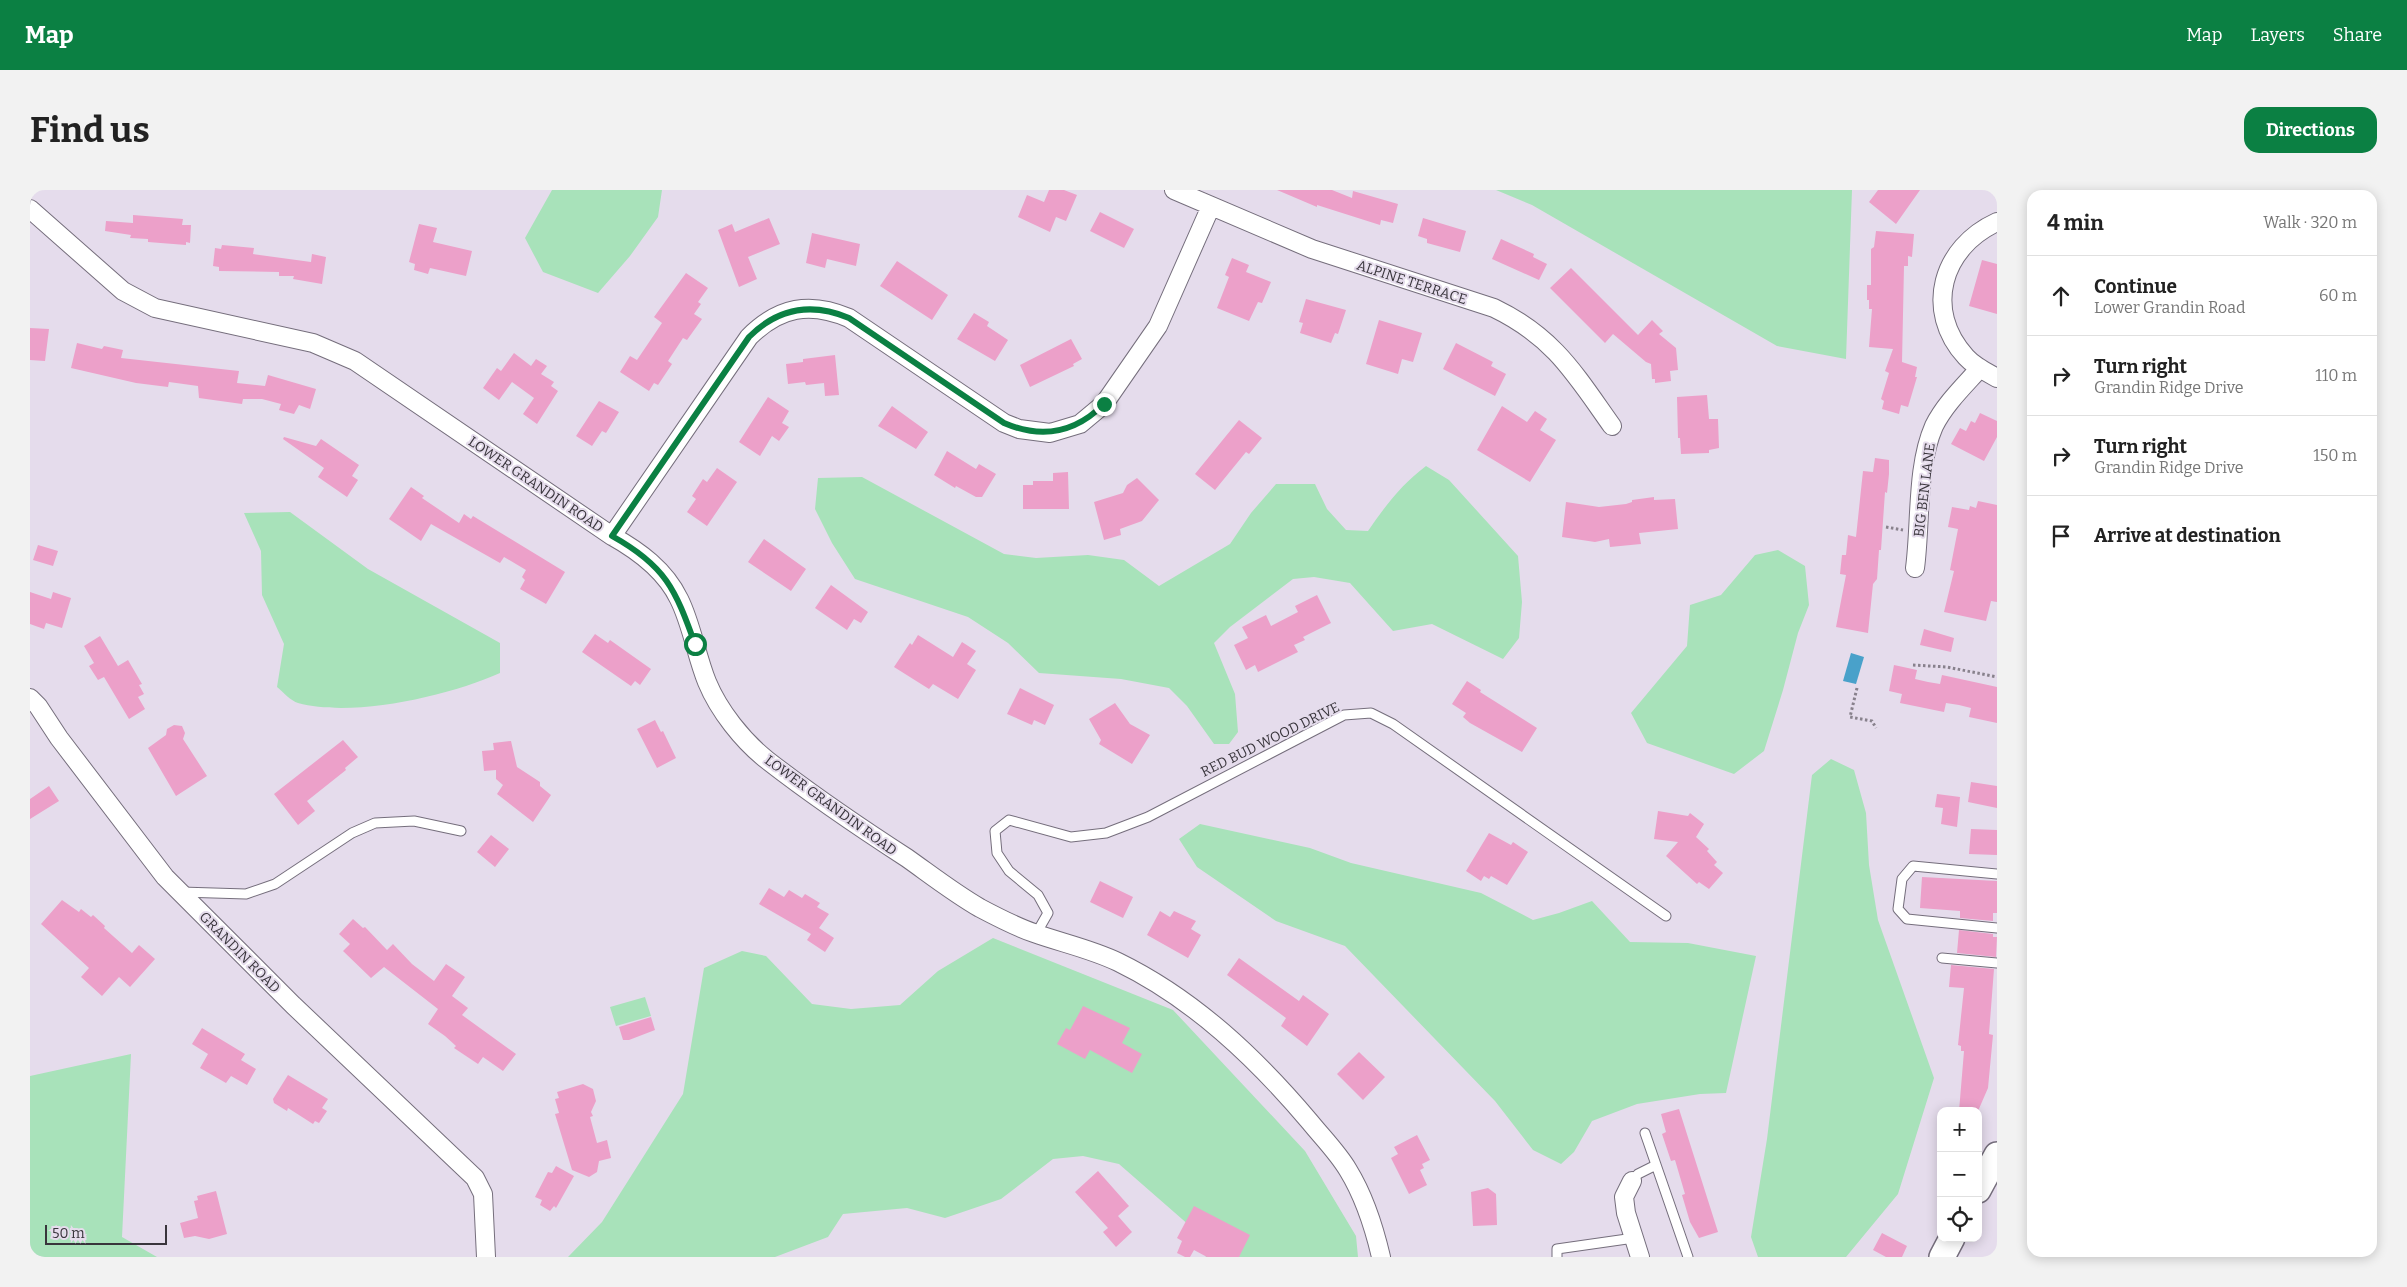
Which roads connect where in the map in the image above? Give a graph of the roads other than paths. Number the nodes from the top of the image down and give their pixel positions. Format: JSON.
{"nodes":[{"id":1,"x":1174,"y":190,"type":"edge"},
{"id":2,"x":1211,"y":206,"type":"junction"},
{"id":3,"x":30,"y":209,"type":"edge"},
{"id":4,"x":1997,"y":222,"type":"edge"},
{"id":5,"x":1980,"y":368,"type":"junction"},
{"id":6,"x":1997,"y":378,"type":"edge"},
{"id":7,"x":1612,"y":426,"type":"dead end"},
{"id":8,"x":612,"y":536,"type":"junction"},
{"id":9,"x":1915,"y":568,"type":"dead end"},
{"id":10,"x":30,"y":698,"type":"edge"},
{"id":11,"x":461,"y":831,"type":"dead end"},
{"id":12,"x":1997,"y":874,"type":"edge"},
{"id":13,"x":181,"y":892,"type":"junction"},
{"id":14,"x":1666,"y":916,"type":"dead end"},
{"id":15,"x":1997,"y":928,"type":"edge"},
{"id":16,"x":1036,"y":934,"type":"junction"},
{"id":17,"x":1942,"y":958,"type":"dead end"},
{"id":18,"x":1997,"y":963,"type":"edge"},
{"id":19,"x":1645,"y":1133,"type":"dead end"},
{"id":20,"x":1997,"y":1154,"type":"edge"},
{"id":21,"x":1656,"y":1165,"type":"junction"},
{"id":22,"x":1632,"y":1181,"type":"joint"},
{"id":23,"x":1982,"y":1182,"type":"edge"},
{"id":24,"x":1634,"y":1238,"type":"junction"},
{"id":25,"x":1950,"y":1242,"type":"edge"},
{"id":26,"x":486,"y":1257,"type":"edge"},
{"id":27,"x":1381,"y":1257,"type":"edge"},
{"id":28,"x":1557,"y":1257,"type":"edge"},
{"id":29,"x":1640,"y":1257,"type":"edge"},
{"id":30,"x":1688,"y":1257,"type":"edge"},
{"id":31,"x":1942,"y":1257,"type":"edge"}],
"edges":[{"from":1,"to":2,"type":"street","name":"ALPINE TERRACE"},
{"from":2,"to":7,"type":"street","name":"ALPINE TERRACE"},
{"from":2,"to":8,"type":"street"},
{"from":3,"to":8,"type":"street","name":"LOWER GRANDIN ROAD"},
{"from":4,"to":5,"type":"street"},
{"from":5,"to":6,"type":"street"},
{"from":5,"to":9,"type":"street","name":"BIG BEN LANE"},
{"from":8,"to":16,"type":"street","name":"LOWER GRANDIN ROAD"},
{"from":10,"to":13,"type":"street","name":"GRANDIN ROAD"},
{"from":11,"to":13,"type":"lane"},
{"from":12,"to":15,"type":"lane"},
{"from":13,"to":26,"type":"street","name":"GRANDIN ROAD"},
{"from":14,"to":16,"type":"lane","name":"RED BUD WOOD DRIVE"},
{"from":16,"to":27,"type":"street","name":"LOWER GRANDIN ROAD"},
{"from":17,"to":18,"type":"lane"},
{"from":19,"to":21,"type":"lane"},
{"from":20,"to":23,"type":"main road"},
{"from":21,"to":22,"type":"lane"},
{"from":21,"to":30,"type":"lane"},
{"from":22,"to":24,"type":"street"},
{"from":24,"to":28,"type":"lane"},
{"from":24,"to":29,"type":"street"},
{"from":25,"to":31,"type":"main road"}]}
